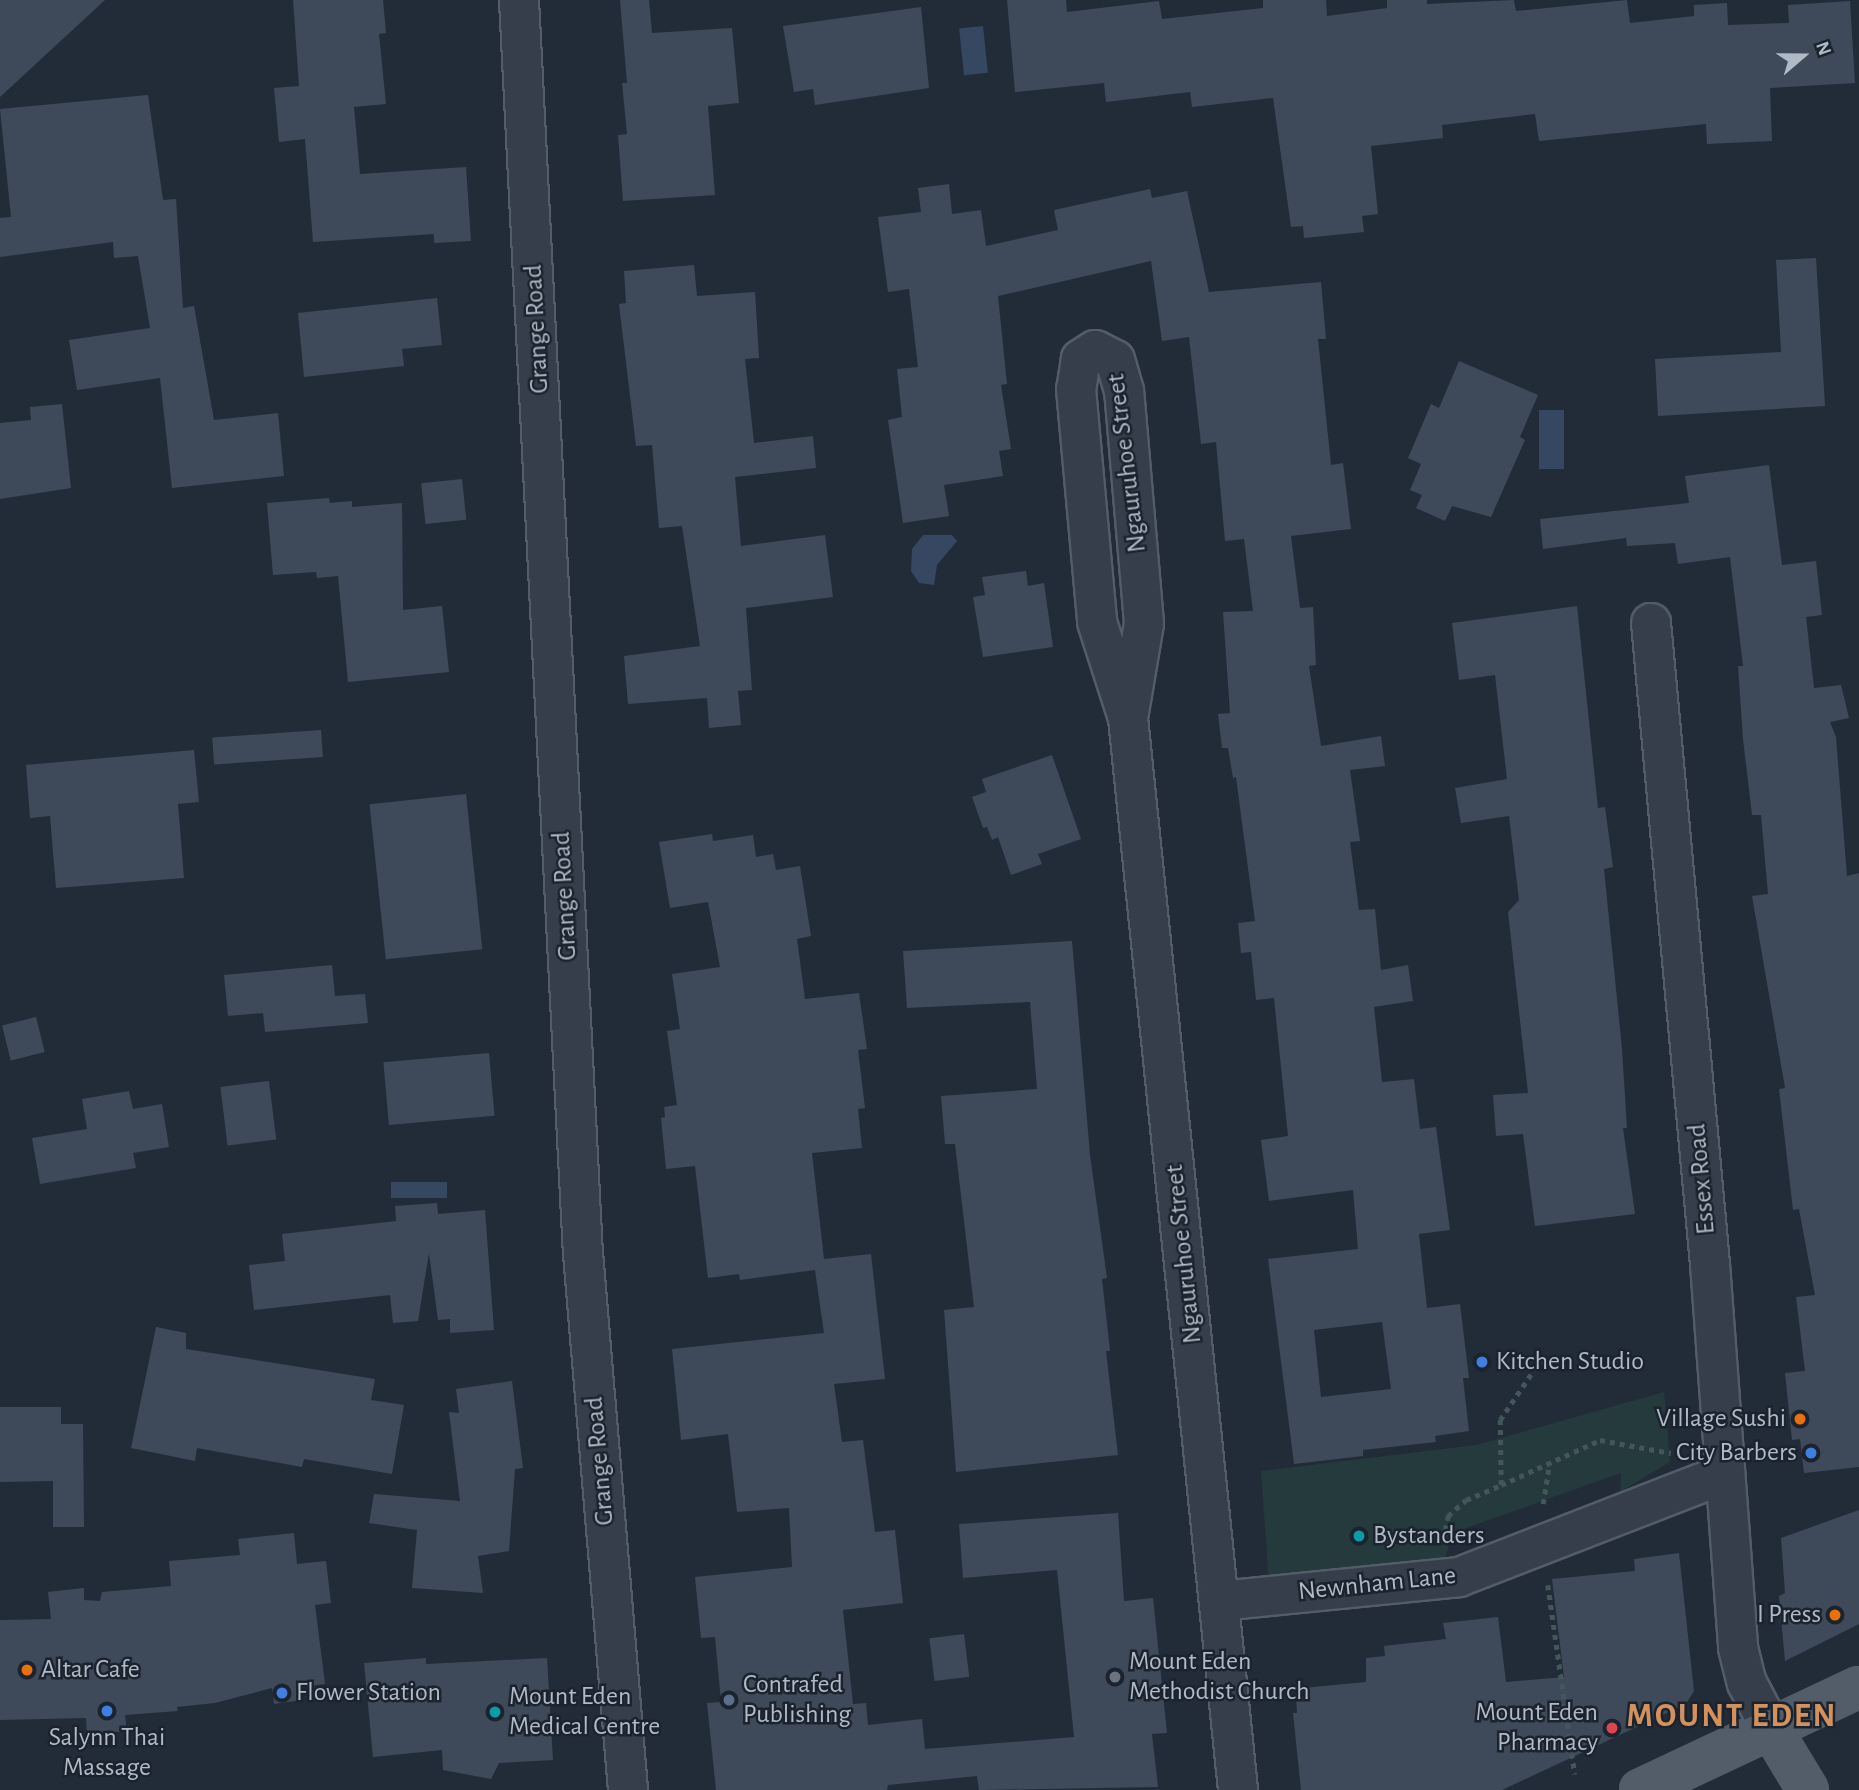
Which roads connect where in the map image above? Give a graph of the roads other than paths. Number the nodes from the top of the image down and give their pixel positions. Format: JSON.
{"nodes":[{"id":1,"x":519,"y":0,"type":"edge"},
{"id":2,"x":1651,"y":623,"type":"dead end"},
{"id":3,"x":1128,"y":718,"type":"junction"},
{"id":4,"x":1726,"y":1474,"type":"junction"},
{"id":5,"x":1220,"y":1601,"type":"junction"},
{"id":6,"x":1859,"y":1687,"type":"edge"},
{"id":7,"x":1771,"y":1729,"type":"junction"},
{"id":8,"x":628,"y":1790,"type":"edge"},
{"id":9,"x":1238,"y":1790,"type":"edge"},
{"id":10,"x":1640,"y":1790,"type":"edge"},
{"id":11,"x":1808,"y":1790,"type":"edge"}],
"edges":[{"from":1,"to":8,"type":"street","name":"Grange Road"},
{"from":2,"to":4,"type":"street","name":"Essex Road"},
{"from":3,"to":3,"type":"street","name":"Ngauruhoe Street"},
{"from":3,"to":5,"type":"street","name":"Ngauruhoe Street"},
{"from":4,"to":5,"type":"street","name":"Newnham Lane"},
{"from":4,"to":7,"type":"street","name":"Essex Road"},
{"from":5,"to":9,"type":"street","name":"Ngauruhoe Street"},
{"from":6,"to":7,"type":"main road"},
{"from":7,"to":10,"type":"main road"},
{"from":7,"to":11,"type":"main road"}]}
